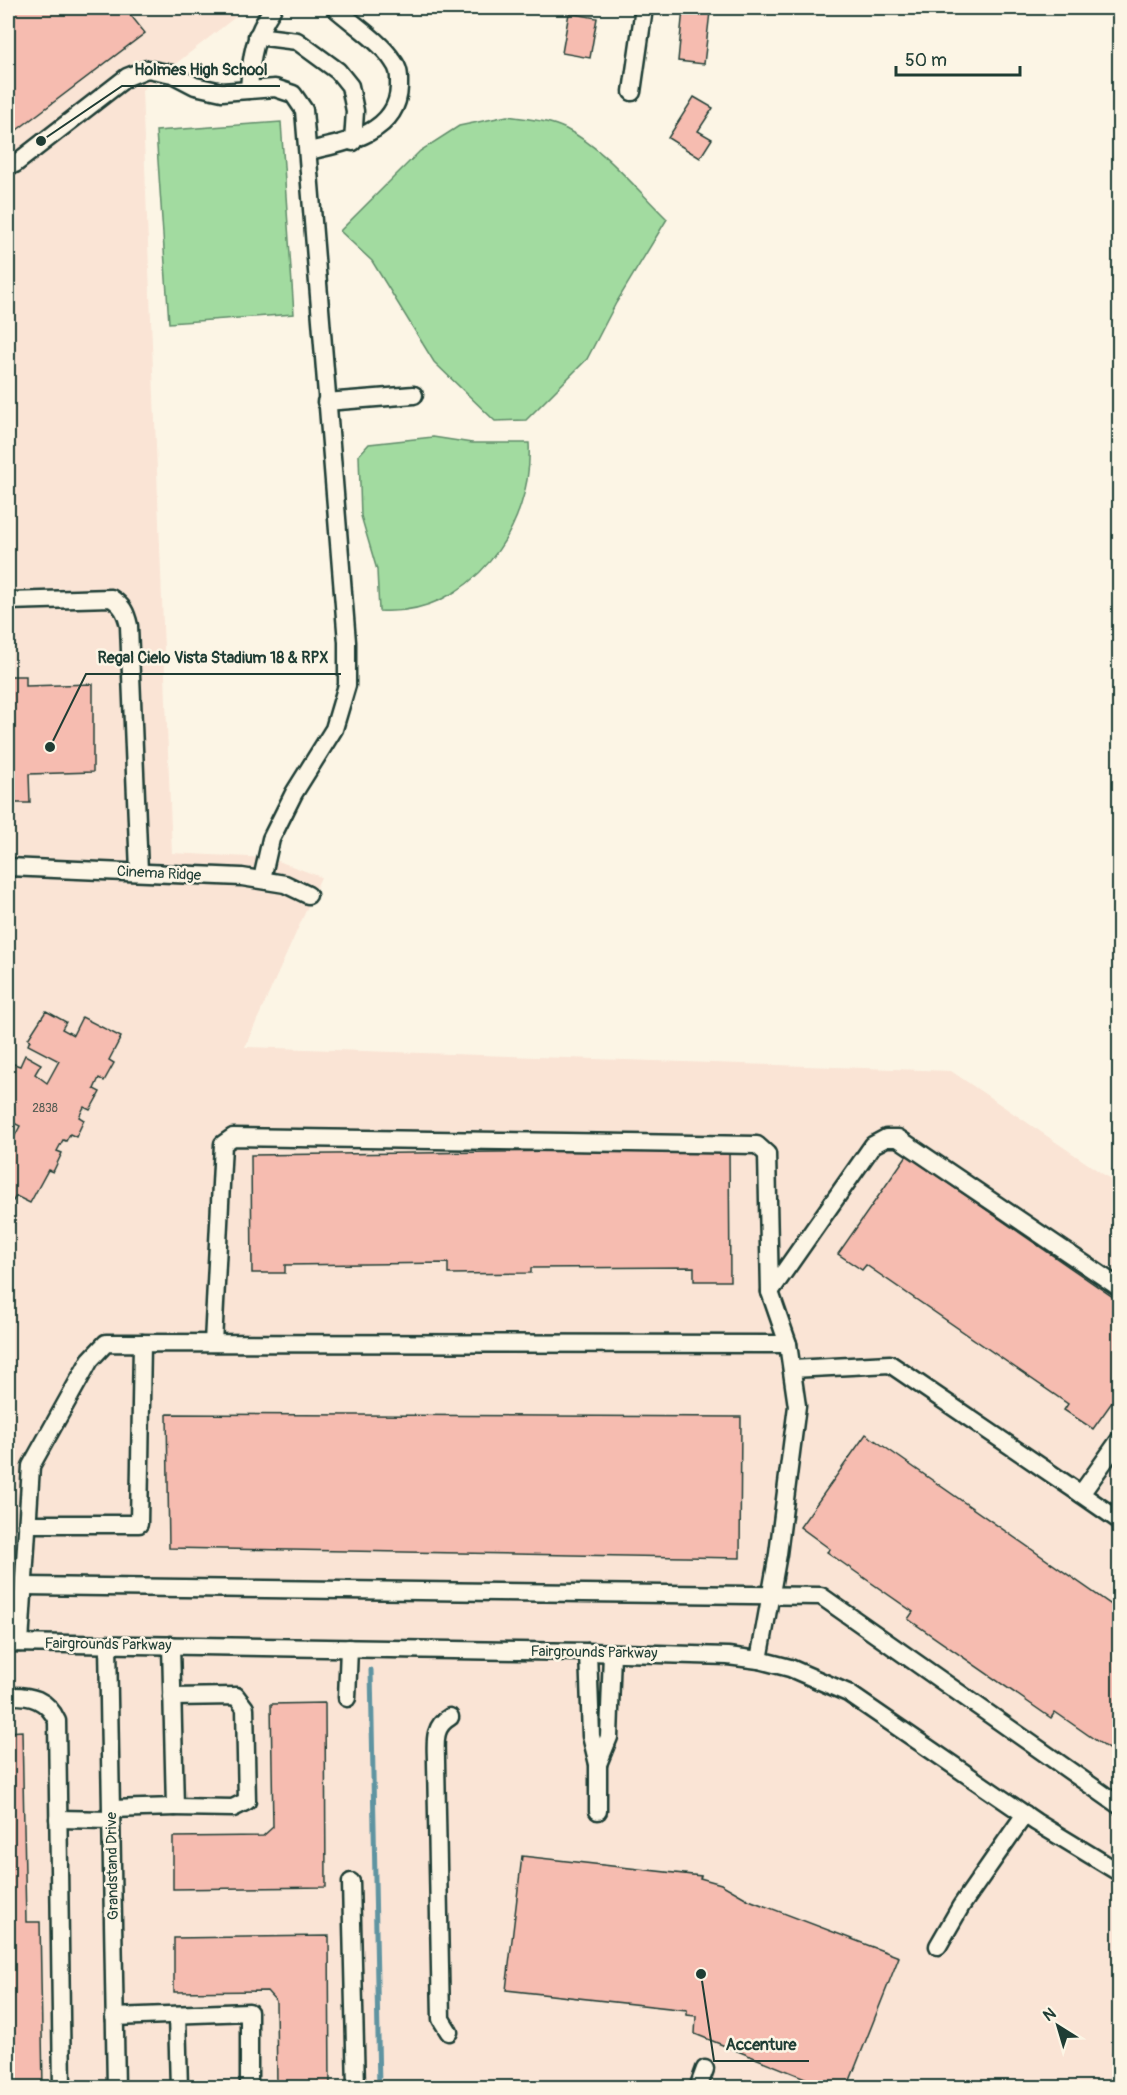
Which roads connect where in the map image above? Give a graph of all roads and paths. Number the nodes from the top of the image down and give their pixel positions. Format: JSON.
{"nodes":[{"id":1,"x":273,"y":8,"type":"edge"},
{"id":2,"x":334,"y":8,"type":"edge"},
{"id":3,"x":644,"y":8,"type":"edge"},
{"id":4,"x":257,"y":36,"type":"junction"},
{"id":5,"x":249,"y":90,"type":"junction"},
{"id":6,"x":632,"y":92,"type":"dead end"},
{"id":7,"x":353,"y":142,"type":"junction"},
{"id":8,"x":309,"y":152,"type":"junction"},
{"id":9,"x":15,"y":164,"type":"dead end"},
{"id":10,"x":414,"y":395,"type":"dead end"},
{"id":11,"x":326,"y":402,"type":"junction"},
{"id":12,"x":8,"y":601,"type":"edge"},
{"id":13,"x":8,"y":867,"type":"edge"},
{"id":14,"x":139,"y":872,"type":"junction"},
{"id":15,"x":262,"y":879,"type":"junction"},
{"id":16,"x":308,"y":895,"type":"dead end"},
{"id":17,"x":1119,"y":1288,"type":"edge"},
{"id":18,"x":770,"y":1292,"type":"junction"},
{"id":19,"x":142,"y":1343,"type":"junction"},
{"id":20,"x":213,"y":1343,"type":"junction"},
{"id":21,"x":788,"y":1344,"type":"junction"},
{"id":22,"x":792,"y":1369,"type":"junction"},
{"id":23,"x":1119,"y":1439,"type":"edge"},
{"id":24,"x":1081,"y":1494,"type":"junction"},
{"id":25,"x":1119,"y":1521,"type":"edge"},
{"id":26,"x":27,"y":1524,"type":"junction"},
{"id":27,"x":24,"y":1586,"type":"junction"},
{"id":28,"x":771,"y":1597,"type":"junction"},
{"id":29,"x":14,"y":1643,"type":"edge"},
{"id":30,"x":108,"y":1644,"type":"junction"},
{"id":31,"x":171,"y":1645,"type":"junction"},
{"id":32,"x":349,"y":1648,"type":"junction"},
{"id":33,"x":588,"y":1652,"type":"junction"},
{"id":34,"x":612,"y":1653,"type":"junction"},
{"id":35,"x":759,"y":1660,"type":"junction"},
{"id":36,"x":8,"y":1696,"type":"edge"},
{"id":37,"x":172,"y":1697,"type":"junction"},
{"id":38,"x":347,"y":1698,"type":"dead end"},
{"id":39,"x":450,"y":1717,"type":"dead end"},
{"id":40,"x":598,"y":1764,"type":"junction"},
{"id":41,"x":1119,"y":1806,"type":"edge"},
{"id":42,"x":175,"y":1807,"type":"junction"},
{"id":43,"x":598,"y":1811,"type":"dead end"},
{"id":44,"x":1025,"y":1814,"type":"junction"},
{"id":45,"x":111,"y":1815,"type":"junction"},
{"id":46,"x":58,"y":1819,"type":"junction"},
{"id":47,"x":1119,"y":1873,"type":"edge"},
{"id":48,"x":351,"y":1882,"type":"dead end"},
{"id":49,"x":938,"y":1946,"type":"dead end"},
{"id":50,"x":177,"y":2014,"type":"junction"},
{"id":51,"x":114,"y":2017,"type":"junction"},
{"id":52,"x":449,"y":2032,"type":"dead end"},
{"id":53,"x":705,"y":2069,"type":"dead end"},
{"id":54,"x":1119,"y":2082,"type":"edge"},
{"id":55,"x":62,"y":2088,"type":"edge"},
{"id":56,"x":116,"y":2088,"type":"edge"},
{"id":57,"x":179,"y":2088,"type":"edge"},
{"id":58,"x":249,"y":2088,"type":"edge"},
{"id":59,"x":356,"y":2088,"type":"edge"},
{"id":60,"x":698,"y":2088,"type":"edge"},
{"id":61,"x":1116,"y":2088,"type":"edge"}],
"edges":[{"from":1,"to":4,"type":"street"},
{"from":2,"to":7,"type":"street"},
{"from":3,"to":6,"type":"street"},
{"from":4,"to":5,"type":"street"},
{"from":4,"to":7,"type":"street"},
{"from":5,"to":8,"type":"street"},
{"from":5,"to":9,"type":"street"},
{"from":7,"to":8,"type":"street"},
{"from":8,"to":11,"type":"street"},
{"from":10,"to":11,"type":"street"},
{"from":11,"to":15,"type":"street"},
{"from":12,"to":14,"type":"street"},
{"from":13,"to":14,"type":"street","name":"Cinema Ridge"},
{"from":14,"to":15,"type":"street","name":"Cinema Ridge"},
{"from":15,"to":16,"type":"street","name":"Cinema Ridge"},
{"from":17,"to":18,"type":"street"},
{"from":18,"to":20,"type":"street"},
{"from":18,"to":21,"type":"street"},
{"from":19,"to":20,"type":"street"},
{"from":19,"to":26,"type":"street"},
{"from":19,"to":26,"type":"street"},
{"from":20,"to":21,"type":"street"},
{"from":21,"to":22,"type":"street"},
{"from":22,"to":24,"type":"street"},
{"from":22,"to":28,"type":"street"},
{"from":23,"to":24,"type":"street"},
{"from":24,"to":25,"type":"street"},
{"from":26,"to":27,"type":"street"},
{"from":27,"to":28,"type":"street"},
{"from":27,"to":29,"type":"street"},
{"from":28,"to":35,"type":"street"},
{"from":28,"to":41,"type":"street"},
{"from":29,"to":30,"type":"street","name":"Fairgrounds Parkway"},
{"from":30,"to":31,"type":"street","name":"Fairgrounds Parkway"},
{"from":30,"to":45,"type":"street","name":"Grandstand Drive"},
{"from":31,"to":32,"type":"street","name":"Fairgrounds Parkway"},
{"from":31,"to":37,"type":"street"},
{"from":32,"to":33,"type":"street","name":"Fairgrounds Parkway"},
{"from":32,"to":38,"type":"street"},
{"from":33,"to":34,"type":"street","name":"Fairgrounds Parkway"},
{"from":33,"to":40,"type":"street"},
{"from":34,"to":35,"type":"street","name":"Fairgrounds Parkway"},
{"from":34,"to":40,"type":"street"},
{"from":35,"to":44,"type":"street","name":"Fairgrounds Parkway"},
{"from":36,"to":46,"type":"street"},
{"from":37,"to":42,"type":"street"},
{"from":37,"to":42,"type":"street"},
{"from":39,"to":52,"type":"street"},
{"from":40,"to":43,"type":"street"},
{"from":42,"to":45,"type":"street"},
{"from":44,"to":47,"type":"street","name":"Fairgrounds Parkway"},
{"from":44,"to":49,"type":"street"},
{"from":45,"to":46,"type":"street"},
{"from":45,"to":51,"type":"street","name":"Grandstand Drive"},
{"from":46,"to":55,"type":"street"},
{"from":48,"to":59,"type":"street"},
{"from":50,"to":51,"type":"street"},
{"from":50,"to":57,"type":"street"},
{"from":50,"to":58,"type":"street"},
{"from":51,"to":56,"type":"street","name":"Grandstand Drive"},
{"from":53,"to":60,"type":"street"},
{"from":54,"to":61,"type":"street"}]}
